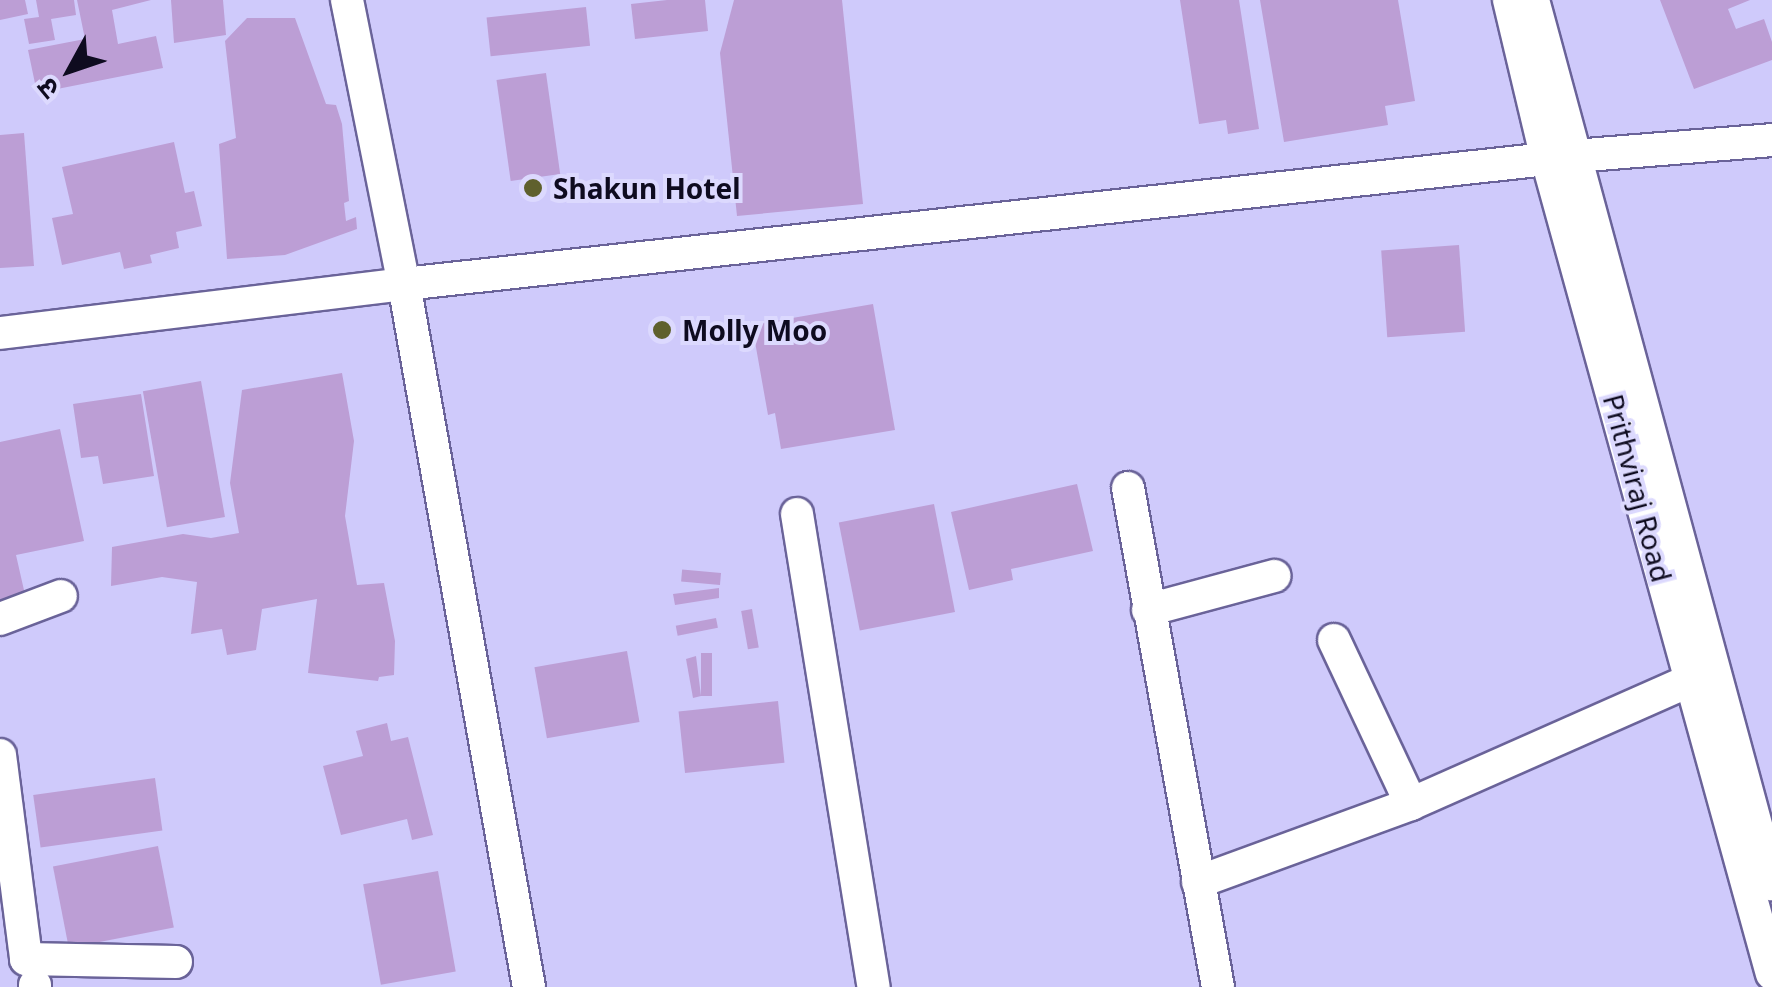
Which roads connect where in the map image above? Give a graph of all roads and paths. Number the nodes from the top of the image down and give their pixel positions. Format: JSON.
{"nodes":[{"id":1,"x":347,"y":0,"type":"edge"},
{"id":2,"x":1509,"y":0,"type":"edge"},
{"id":3,"x":1532,"y":0,"type":"edge"},
{"id":4,"x":1772,"y":140,"type":"edge"},
{"id":5,"x":1561,"y":157,"type":"junction"},
{"id":6,"x":404,"y":284,"type":"junction"},
{"id":7,"x":0,"y":333,"type":"edge"},
{"id":8,"x":1128,"y":488,"type":"dead end"},
{"id":9,"x":798,"y":514,"type":"dead end"},
{"id":10,"x":1274,"y":576,"type":"dead end"},
{"id":11,"x":61,"y":596,"type":"dead end"},
{"id":12,"x":1148,"y":610,"type":"junction"},
{"id":13,"x":0,"y":619,"type":"edge"},
{"id":14,"x":1334,"y":640,"type":"dead end"},
{"id":15,"x":1691,"y":680,"type":"junction"},
{"id":16,"x":0,"y":755,"type":"edge"},
{"id":17,"x":3,"y":803,"type":"edge"},
{"id":18,"x":1411,"y":804,"type":"junction"},
{"id":19,"x":1198,"y":882,"type":"junction"},
{"id":20,"x":1772,"y":884,"type":"edge"},
{"id":21,"x":176,"y":962,"type":"dead end"},
{"id":22,"x":1772,"y":974,"type":"edge"},
{"id":23,"x":529,"y":987,"type":"edge"},
{"id":24,"x":874,"y":987,"type":"edge"},
{"id":25,"x":1218,"y":987,"type":"edge"}],
"edges":[{"from":1,"to":6,"type":"street"},
{"from":2,"to":5,"type":"street","name":"Prithviraj Road"},
{"from":3,"to":5,"type":"street","name":"Prithviraj Road"},
{"from":4,"to":5,"type":"street"},
{"from":5,"to":6,"type":"street"},
{"from":5,"to":15,"type":"street","name":"Prithviraj Road"},
{"from":5,"to":20,"type":"street","name":"Prithviraj Road"},
{"from":6,"to":7,"type":"street"},
{"from":6,"to":23,"type":"street"},
{"from":8,"to":12,"type":"street"},
{"from":9,"to":24,"type":"street"},
{"from":10,"to":12,"type":"street"},
{"from":11,"to":13,"type":"street"},
{"from":12,"to":19,"type":"street"},
{"from":14,"to":18,"type":"street"},
{"from":15,"to":18,"type":"street"},
{"from":15,"to":22,"type":"street","name":"Prithviraj Road"},
{"from":16,"to":17,"type":"street"},
{"from":17,"to":21,"type":"street"},
{"from":18,"to":19,"type":"street"},
{"from":19,"to":25,"type":"street"}]}
